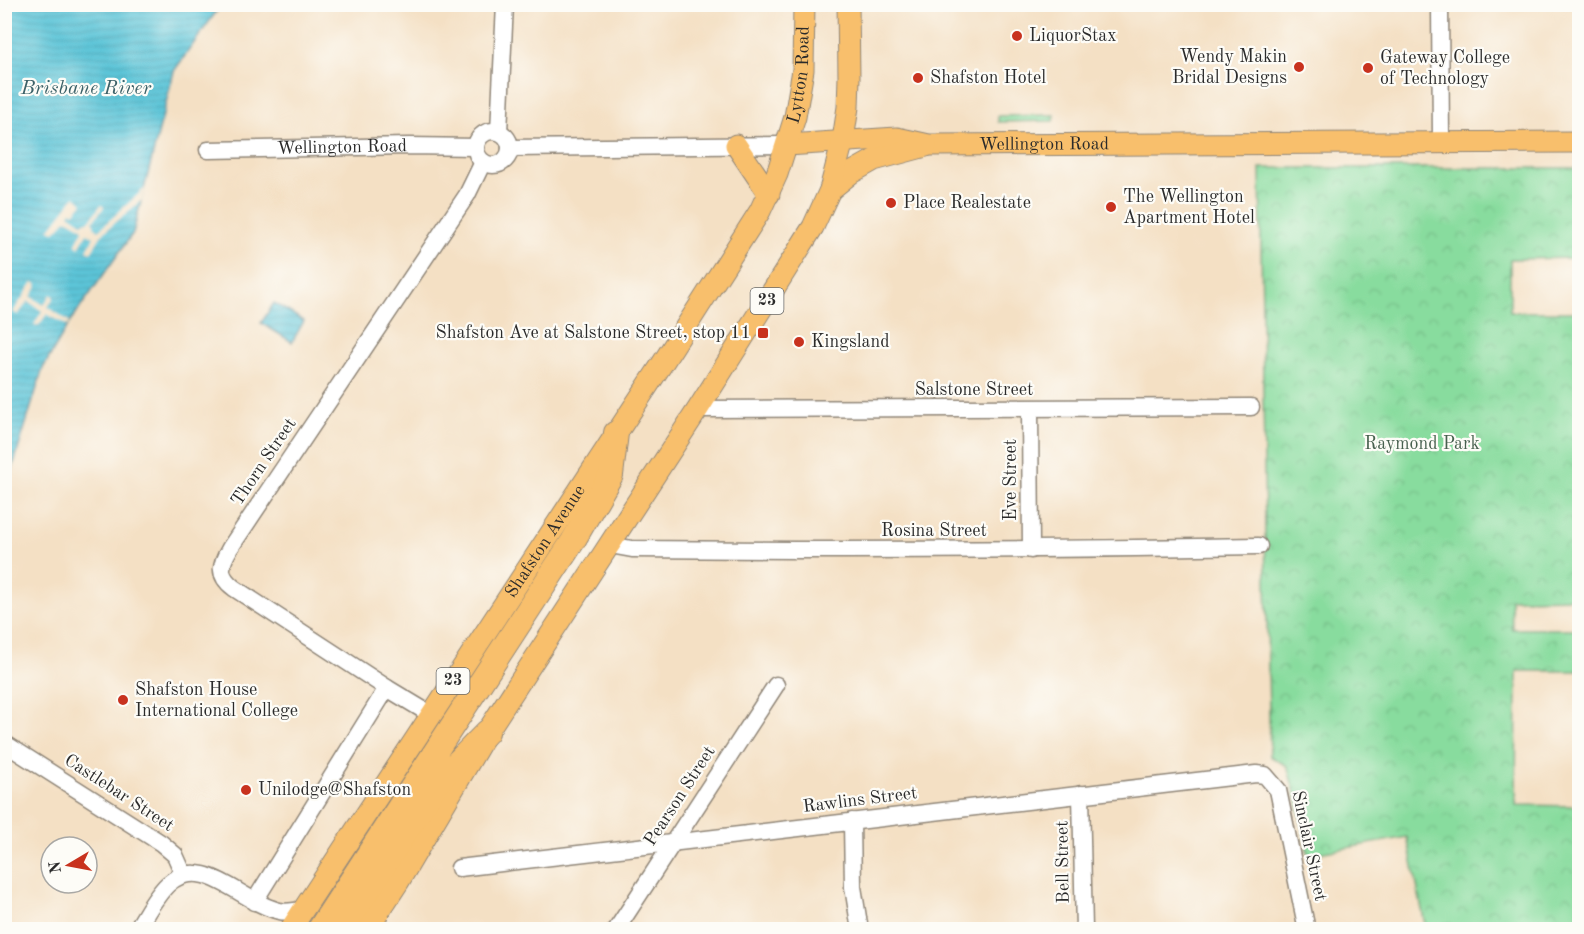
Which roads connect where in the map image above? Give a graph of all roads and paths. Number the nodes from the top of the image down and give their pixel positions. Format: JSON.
{"nodes":[{"id":1,"x":505,"y":4,"type":"edge"},
{"id":2,"x":804,"y":4,"type":"edge"},
{"id":3,"x":848,"y":4,"type":"edge"},
{"id":4,"x":1440,"y":4,"type":"edge"},
{"id":5,"x":499,"y":132,"type":"junction"},
{"id":6,"x":843,"y":140,"type":"junction"},
{"id":7,"x":1441,"y":141,"type":"junction"},
{"id":8,"x":1580,"y":141,"type":"edge"},
{"id":9,"x":736,"y":145,"type":"junction"},
{"id":10,"x":787,"y":145,"type":"junction"},
{"id":11,"x":929,"y":145,"type":"junction"},
{"id":12,"x":510,"y":148,"type":"junction"},
{"id":13,"x":208,"y":150,"type":"dead end"},
{"id":14,"x":480,"y":154,"type":"junction"},
{"id":15,"x":830,"y":190,"type":"junction"},
{"id":16,"x":769,"y":194,"type":"junction"},
{"id":17,"x":1251,"y":407,"type":"dead end"},
{"id":18,"x":698,"y":409,"type":"junction"},
{"id":19,"x":1030,"y":409,"type":"junction"},
{"id":20,"x":616,"y":433,"type":"junction"},
{"id":21,"x":610,"y":544,"type":"junction"},
{"id":22,"x":1259,"y":546,"type":"dead end"},
{"id":23,"x":1031,"y":550,"type":"junction"},
{"id":24,"x":776,"y":685,"type":"dead end"},
{"id":25,"x":387,"y":688,"type":"junction"},
{"id":26,"x":430,"y":714,"type":"junction"},
{"id":27,"x":487,"y":732,"type":"junction"},
{"id":28,"x":4,"y":742,"type":"edge"},
{"id":29,"x":1265,"y":775,"type":"joint"},
{"id":30,"x":1081,"y":794,"type":"junction"},
{"id":31,"x":852,"y":821,"type":"junction"},
{"id":32,"x":674,"y":843,"type":"junction"},
{"id":33,"x":459,"y":868,"type":"dead end"},
{"id":34,"x":183,"y":873,"type":"junction"},
{"id":35,"x":254,"y":902,"type":"junction"},
{"id":36,"x":303,"y":910,"type":"junction"},
{"id":37,"x":136,"y":930,"type":"edge"},
{"id":38,"x":290,"y":930,"type":"edge"},
{"id":39,"x":319,"y":930,"type":"edge"},
{"id":40,"x":342,"y":930,"type":"edge"},
{"id":41,"x":367,"y":930,"type":"edge"},
{"id":42,"x":616,"y":930,"type":"edge"},
{"id":43,"x":860,"y":930,"type":"edge"},
{"id":44,"x":1084,"y":930,"type":"edge"},
{"id":45,"x":1307,"y":930,"type":"edge"}],
"edges":[{"from":1,"to":5,"type":"street"},
{"from":2,"to":10,"type":"main road","name":"Lytton Road","number":"23"},
{"from":3,"to":6,"type":"main road","number":"23"},
{"from":4,"to":7,"type":"street"},
{"from":5,"to":12,"type":"street"},
{"from":5,"to":14,"type":"street"},
{"from":6,"to":10,"type":"main road","name":"Wellington Road"},
{"from":6,"to":11,"type":"main road","name":"Wellington Road"},
{"from":6,"to":15,"type":"main road","number":"23"},
{"from":7,"to":8,"type":"main road","name":"Wellington Road"},
{"from":7,"to":11,"type":"main road","name":"Wellington Road"},
{"from":9,"to":10,"type":"street","name":"Wellington Road"},
{"from":9,"to":12,"type":"street","name":"Wellington Road"},
{"from":9,"to":16,"type":"main road"},
{"from":10,"to":16,"type":"main road","name":"Shafston Avenue","number":"23"},
{"from":11,"to":15,"type":"main road"},
{"from":12,"to":14,"type":"street"},
{"from":13,"to":14,"type":"street","name":"Wellington Road"},
{"from":14,"to":25,"type":"street","name":"Thorn Street"},
{"from":15,"to":18,"type":"main road","number":"23"},
{"from":16,"to":20,"type":"main road","name":"Shafston Avenue","number":"23"},
{"from":17,"to":19,"type":"street","name":"Salstone Street"},
{"from":18,"to":19,"type":"street","name":"Salstone Street"},
{"from":18,"to":21,"type":"main road","number":"23"},
{"from":19,"to":23,"type":"street","name":"Eve Street"},
{"from":20,"to":26,"type":"main road","name":"Shafston Avenue","number":"23"},
{"from":20,"to":39,"type":"highway"},
{"from":21,"to":23,"type":"street","name":"Rosina Street"},
{"from":21,"to":27,"type":"main road","number":"23"},
{"from":22,"to":23,"type":"street","name":"Rosina Street"},
{"from":24,"to":32,"type":"street","name":"Pearson Street"},
{"from":25,"to":26,"type":"street","name":"Thorn Street"},
{"from":25,"to":35,"type":"street"},
{"from":26,"to":36,"type":"main road","name":"Shafston Avenue","number":"23"},
{"from":27,"to":40,"type":"highway"},
{"from":27,"to":41,"type":"main road","number":"23"},
{"from":28,"to":34,"type":"street","name":"Castlebar Street"},
{"from":29,"to":30,"type":"street","name":"Rawlins Street"},
{"from":29,"to":45,"type":"street","name":"Sinclair Street"},
{"from":30,"to":31,"type":"street","name":"Rawlins Street"},
{"from":30,"to":44,"type":"street","name":"Bell Street"},
{"from":31,"to":32,"type":"street","name":"Rawlins Street"},
{"from":31,"to":43,"type":"street"},
{"from":32,"to":33,"type":"street","name":"Rawlins Street"},
{"from":32,"to":42,"type":"street","name":"Pearson Street"},
{"from":34,"to":35,"type":"street"},
{"from":34,"to":37,"type":"street"},
{"from":35,"to":36,"type":"street"},
{"from":36,"to":38,"type":"main road","name":"Shafston Avenue","number":"23"}]}
